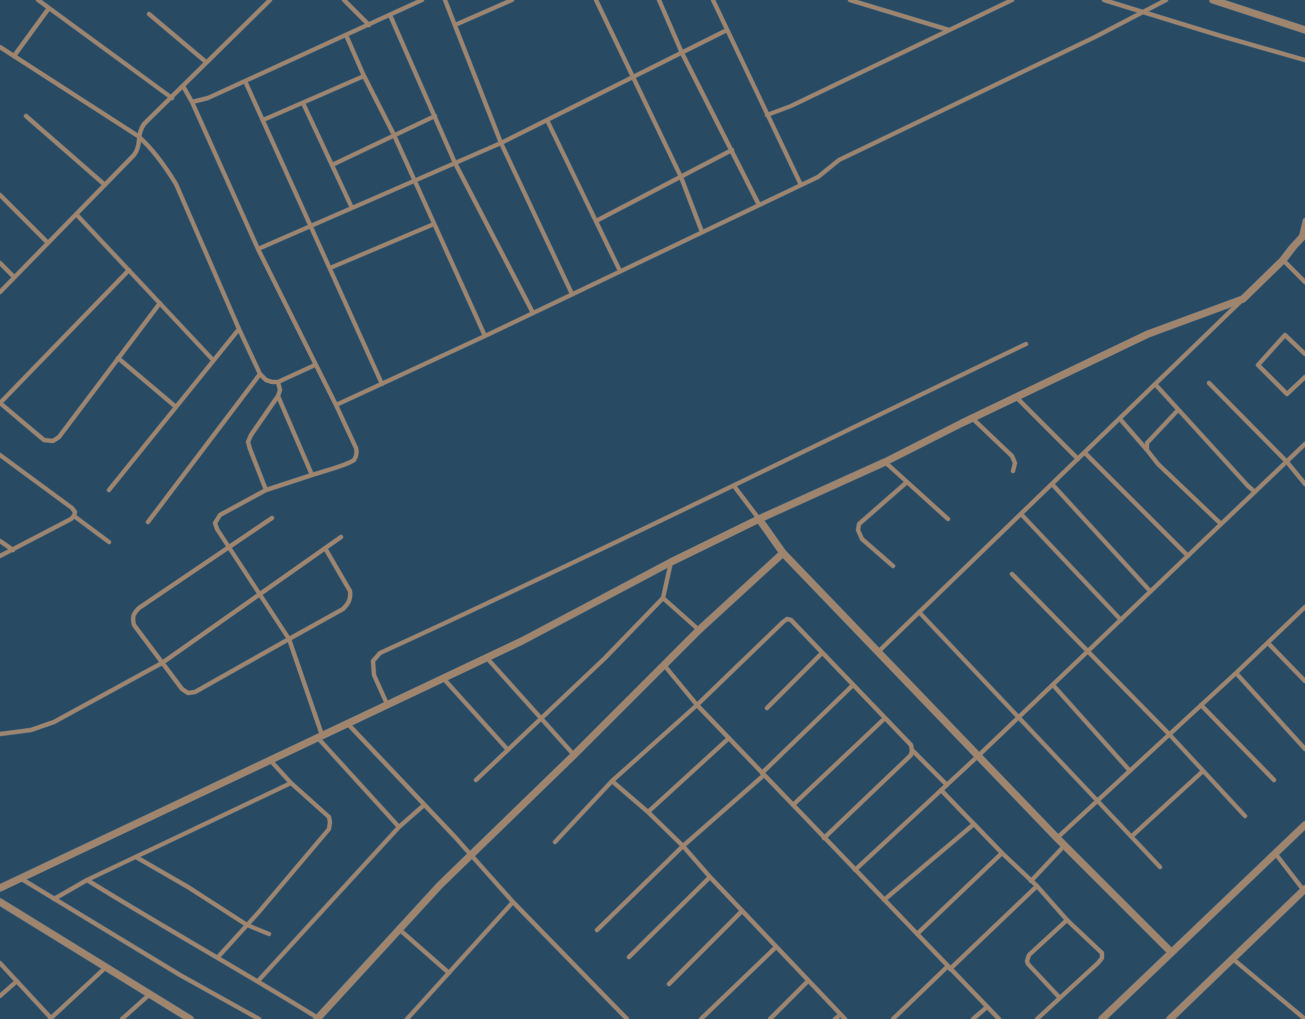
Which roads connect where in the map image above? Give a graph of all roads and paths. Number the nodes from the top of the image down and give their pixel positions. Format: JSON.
{"nodes":[{"id":1,"x":38,"y":0,"type":"edge"},
{"id":2,"x":270,"y":0,"type":"edge"},
{"id":3,"x":344,"y":0,"type":"edge"},
{"id":4,"x":422,"y":0,"type":"edge"},
{"id":5,"x":445,"y":0,"type":"edge"},
{"id":6,"x":512,"y":0,"type":"edge"},
{"id":7,"x":596,"y":0,"type":"edge"},
{"id":8,"x":659,"y":0,"type":"edge"},
{"id":9,"x":713,"y":0,"type":"edge"},
{"id":10,"x":850,"y":0,"type":"edge"},
{"id":11,"x":1012,"y":0,"type":"edge"},
{"id":12,"x":1104,"y":0,"type":"edge"},
{"id":13,"x":1166,"y":0,"type":"edge"},
{"id":14,"x":1213,"y":0,"type":"edge"},
{"id":15,"x":49,"y":8,"type":"junction"},
{"id":16,"x":1144,"y":12,"type":"junction"},
{"id":17,"x":149,"y":14,"type":"dead end"},
{"id":18,"x":390,"y":15,"type":"junction"},
{"id":19,"x":369,"y":25,"type":"junction"},
{"id":20,"x":455,"y":25,"type":"junction"},
{"id":21,"x":727,"y":30,"type":"junction"},
{"id":22,"x":949,"y":30,"type":"junction"},
{"id":23,"x":1305,"y":30,"type":"edge"},
{"id":24,"x":346,"y":35,"type":"junction"},
{"id":25,"x":0,"y":47,"type":"edge"},
{"id":26,"x":682,"y":52,"type":"junction"},
{"id":27,"x":14,"y":56,"type":"junction"},
{"id":28,"x":1305,"y":60,"type":"edge"},
{"id":29,"x":206,"y":62,"type":"junction"},
{"id":30,"x":364,"y":76,"type":"junction"},
{"id":31,"x":633,"y":77,"type":"junction"},
{"id":32,"x":245,"y":81,"type":"junction"},
{"id":33,"x":183,"y":86,"type":"junction"},
{"id":34,"x":172,"y":98,"type":"junction"},
{"id":35,"x":192,"y":102,"type":"junction"},
{"id":36,"x":303,"y":103,"type":"junction"},
{"id":37,"x":767,"y":115,"type":"junction"},
{"id":38,"x":26,"y":116,"type":"dead end"},
{"id":39,"x":435,"y":116,"type":"junction"},
{"id":40,"x":263,"y":120,"type":"junction"},
{"id":41,"x":547,"y":120,"type":"junction"},
{"id":42,"x":394,"y":135,"type":"junction"},
{"id":43,"x":138,"y":136,"type":"junction"},
{"id":44,"x":501,"y":143,"type":"junction"},
{"id":45,"x":732,"y":150,"type":"junction"},
{"id":46,"x":455,"y":163,"type":"junction"},
{"id":47,"x":332,"y":165,"type":"junction"},
{"id":48,"x":681,"y":177,"type":"junction"},
{"id":49,"x":414,"y":181,"type":"junction"},
{"id":50,"x":105,"y":185,"type":"junction"},
{"id":51,"x":800,"y":185,"type":"junction"},
{"id":52,"x":0,"y":195,"type":"edge"},
{"id":53,"x":759,"y":205,"type":"junction"},
{"id":54,"x":352,"y":208,"type":"junction"},
{"id":55,"x":76,"y":214,"type":"junction"},
{"id":56,"x":1305,"y":220,"type":"edge"},
{"id":57,"x":596,"y":221,"type":"junction"},
{"id":58,"x":434,"y":224,"type":"junction"},
{"id":59,"x":311,"y":226,"type":"junction"},
{"id":60,"x":702,"y":232,"type":"junction"},
{"id":61,"x":1303,"y":237,"type":"edge"},
{"id":62,"x":48,"y":243,"type":"junction"},
{"id":63,"x":258,"y":249,"type":"junction"},
{"id":64,"x":1283,"y":260,"type":"junction"},
{"id":65,"x":0,"y":263,"type":"edge"},
{"id":66,"x":330,"y":268,"type":"junction"},
{"id":67,"x":129,"y":270,"type":"junction"},
{"id":68,"x":620,"y":271,"type":"junction"},
{"id":69,"x":14,"y":278,"type":"junction"},
{"id":70,"x":1305,"y":282,"type":"edge"},
{"id":71,"x":0,"y":292,"type":"edge"},
{"id":72,"x":572,"y":294,"type":"junction"},
{"id":73,"x":1243,"y":299,"type":"junction"},
{"id":74,"x":160,"y":303,"type":"junction"},
{"id":75,"x":533,"y":313,"type":"junction"},
{"id":76,"x":239,"y":329,"type":"junction"},
{"id":77,"x":485,"y":336,"type":"junction"},
{"id":78,"x":1026,"y":344,"type":"dead end"},
{"id":79,"x":1305,"y":354,"type":"edge"},
{"id":80,"x":118,"y":358,"type":"junction"},
{"id":81,"x":213,"y":360,"type":"junction"},
{"id":82,"x":315,"y":365,"type":"junction"},
{"id":83,"x":260,"y":374,"type":"junction"},
{"id":84,"x":1305,"y":377,"type":"edge"},
{"id":85,"x":278,"y":382,"type":"junction"},
{"id":86,"x":1209,"y":383,"type":"dead end"},
{"id":87,"x":382,"y":384,"type":"junction"},
{"id":88,"x":1155,"y":384,"type":"junction"},
{"id":89,"x":278,"y":396,"type":"junction"},
{"id":90,"x":1016,"y":397,"type":"junction"},
{"id":91,"x":0,"y":403,"type":"edge"},
{"id":92,"x":336,"y":405,"type":"junction"},
{"id":93,"x":176,"y":407,"type":"junction"},
{"id":94,"x":1178,"y":410,"type":"junction"},
{"id":95,"x":971,"y":418,"type":"junction"},
{"id":96,"x":1120,"y":419,"type":"junction"},
{"id":97,"x":1305,"y":444,"type":"edge"},
{"id":98,"x":1147,"y":450,"type":"junction"},
{"id":99,"x":1085,"y":453,"type":"junction"},
{"id":100,"x":0,"y":455,"type":"edge"},
{"id":101,"x":1078,"y":459,"type":"junction"},
{"id":102,"x":885,"y":462,"type":"junction"},
{"id":103,"x":1287,"y":462,"type":"junction"},
{"id":104,"x":1013,"y":471,"type":"dead end"},
{"id":105,"x":312,"y":475,"type":"junction"},
{"id":106,"x":907,"y":482,"type":"junction"},
{"id":107,"x":1052,"y":484,"type":"junction"},
{"id":108,"x":1305,"y":484,"type":"edge"},
{"id":109,"x":734,"y":486,"type":"junction"},
{"id":110,"x":109,"y":490,"type":"dead end"},
{"id":111,"x":266,"y":490,"type":"junction"},
{"id":112,"x":1255,"y":492,"type":"junction"},
{"id":113,"x":1021,"y":514,"type":"junction"},
{"id":114,"x":74,"y":516,"type":"junction"},
{"id":115,"x":272,"y":518,"type":"dead end"},
{"id":116,"x":759,"y":519,"type":"junction"},
{"id":117,"x":948,"y":519,"type":"dead end"},
{"id":118,"x":148,"y":522,"type":"dead end"},
{"id":119,"x":1221,"y":524,"type":"junction"},
{"id":120,"x":341,"y":537,"type":"dead end"},
{"id":121,"x":0,"y":541,"type":"edge"},
{"id":122,"x":109,"y":542,"type":"dead end"},
{"id":123,"x":229,"y":546,"type":"junction"},
{"id":124,"x":325,"y":548,"type":"junction"},
{"id":125,"x":13,"y":550,"type":"junction"},
{"id":126,"x":784,"y":554,"type":"junction"},
{"id":127,"x":0,"y":556,"type":"edge"},
{"id":128,"x":1188,"y":556,"type":"junction"},
{"id":129,"x":671,"y":562,"type":"junction"},
{"id":130,"x":893,"y":566,"type":"dead end"},
{"id":131,"x":1012,"y":574,"type":"dead end"},
{"id":132,"x":1150,"y":591,"type":"junction"},
{"id":133,"x":260,"y":594,"type":"junction"},
{"id":134,"x":663,"y":598,"type":"junction"},
{"id":135,"x":1304,"y":609,"type":"edge"},
{"id":136,"x":918,"y":612,"type":"junction"},
{"id":137,"x":1121,"y":620,"type":"junction"},
{"id":138,"x":699,"y":630,"type":"junction"},
{"id":139,"x":289,"y":639,"type":"junction"},
{"id":140,"x":1268,"y":643,"type":"junction"},
{"id":141,"x":1087,"y":651,"type":"junction"},
{"id":142,"x":878,"y":652,"type":"junction"},
{"id":143,"x":822,"y":653,"type":"junction"},
{"id":144,"x":486,"y":657,"type":"junction"},
{"id":145,"x":162,"y":663,"type":"junction"},
{"id":146,"x":663,"y":665,"type":"junction"},
{"id":147,"x":1236,"y":673,"type":"junction"},
{"id":148,"x":443,"y":678,"type":"junction"},
{"id":149,"x":1305,"y":682,"type":"edge"},
{"id":150,"x":853,"y":685,"type":"junction"},
{"id":151,"x":1053,"y":685,"type":"junction"},
{"id":152,"x":386,"y":704,"type":"junction"},
{"id":153,"x":697,"y":705,"type":"junction"},
{"id":154,"x":1201,"y":705,"type":"junction"},
{"id":155,"x":767,"y":708,"type":"dead end"},
{"id":156,"x":541,"y":718,"type":"junction"},
{"id":157,"x":1018,"y":718,"type":"junction"},
{"id":158,"x":884,"y":719,"type":"junction"},
{"id":159,"x":348,"y":723,"type":"junction"},
{"id":160,"x":0,"y":734,"type":"edge"},
{"id":161,"x":1169,"y":734,"type":"junction"},
{"id":162,"x":320,"y":736,"type":"junction"},
{"id":163,"x":729,"y":738,"type":"junction"},
{"id":164,"x":1305,"y":749,"type":"edge"},
{"id":165,"x":508,"y":750,"type":"junction"},
{"id":166,"x":912,"y":750,"type":"junction"},
{"id":167,"x":574,"y":755,"type":"junction"},
{"id":168,"x":978,"y":756,"type":"junction"},
{"id":169,"x":270,"y":760,"type":"junction"},
{"id":170,"x":1130,"y":771,"type":"junction"},
{"id":171,"x":1203,"y":771,"type":"junction"},
{"id":172,"x":763,"y":774,"type":"junction"},
{"id":173,"x":476,"y":780,"type":"dead end"},
{"id":174,"x":1274,"y":780,"type":"dead end"},
{"id":175,"x":612,"y":781,"type":"junction"},
{"id":176,"x":291,"y":783,"type":"junction"},
{"id":177,"x":947,"y":785,"type":"junction"},
{"id":178,"x":941,"y":790,"type":"junction"},
{"id":179,"x":1098,"y":800,"type":"junction"},
{"id":180,"x":424,"y":805,"type":"junction"},
{"id":181,"x":793,"y":805,"type":"junction"},
{"id":182,"x":648,"y":812,"type":"junction"},
{"id":183,"x":1245,"y":816,"type":"dead end"},
{"id":184,"x":974,"y":824,"type":"junction"},
{"id":185,"x":1305,"y":825,"type":"edge"},
{"id":186,"x":399,"y":826,"type":"junction"},
{"id":187,"x":1132,"y":836,"type":"junction"},
{"id":188,"x":824,"y":838,"type":"junction"},
{"id":189,"x":1056,"y":838,"type":"junction"},
{"id":190,"x":555,"y":842,"type":"dead end"},
{"id":191,"x":683,"y":846,"type":"junction"},
{"id":192,"x":1064,"y":846,"type":"junction"},
{"id":193,"x":1002,"y":852,"type":"junction"},
{"id":194,"x":1275,"y":853,"type":"junction"},
{"id":195,"x":471,"y":855,"type":"junction"},
{"id":196,"x":136,"y":857,"type":"junction"},
{"id":197,"x":1160,"y":867,"type":"dead end"},
{"id":198,"x":855,"y":870,"type":"junction"},
{"id":199,"x":710,"y":877,"type":"junction"},
{"id":200,"x":17,"y":880,"type":"junction"},
{"id":201,"x":86,"y":880,"type":"junction"},
{"id":202,"x":1031,"y":881,"type":"junction"},
{"id":203,"x":1036,"y":886,"type":"junction"},
{"id":204,"x":1,"y":888,"type":"edge"},
{"id":205,"x":1304,"y":891,"type":"edge"},
{"id":206,"x":54,"y":899,"type":"junction"},
{"id":207,"x":884,"y":900,"type":"junction"},
{"id":208,"x":0,"y":902,"type":"edge"},
{"id":209,"x":513,"y":902,"type":"junction"},
{"id":210,"x":742,"y":910,"type":"junction"},
{"id":211,"x":1067,"y":920,"type":"junction"},
{"id":212,"x":247,"y":925,"type":"junction"},
{"id":213,"x":400,"y":930,"type":"junction"},
{"id":214,"x":597,"y":930,"type":"dead end"},
{"id":215,"x":269,"y":934,"type":"dead end"},
{"id":216,"x":917,"y":934,"type":"junction"},
{"id":217,"x":776,"y":947,"type":"junction"},
{"id":218,"x":1172,"y":952,"type":"junction"},
{"id":219,"x":629,"y":957,"type":"dead end"},
{"id":220,"x":218,"y":958,"type":"junction"},
{"id":221,"x":1233,"y":959,"type":"junction"},
{"id":222,"x":0,"y":963,"type":"edge"},
{"id":223,"x":949,"y":967,"type":"junction"},
{"id":224,"x":105,"y":968,"type":"junction"},
{"id":225,"x":449,"y":973,"type":"junction"},
{"id":226,"x":17,"y":981,"type":"junction"},
{"id":227,"x":258,"y":981,"type":"junction"},
{"id":228,"x":808,"y":981,"type":"junction"},
{"id":229,"x":669,"y":984,"type":"dead end"},
{"id":230,"x":150,"y":994,"type":"junction"},
{"id":231,"x":0,"y":996,"type":"edge"},
{"id":232,"x":1059,"y":998,"type":"junction"},
{"id":233,"x":987,"y":1007,"type":"junction"},
{"id":234,"x":840,"y":1014,"type":"junction"},
{"id":235,"x":317,"y":1018,"type":"edge"},
{"id":236,"x":50,"y":1019,"type":"edge"},
{"id":237,"x":122,"y":1019,"type":"edge"},
{"id":238,"x":190,"y":1019,"type":"edge"},
{"id":239,"x":258,"y":1019,"type":"edge"},
{"id":240,"x":407,"y":1019,"type":"edge"},
{"id":241,"x":627,"y":1019,"type":"edge"},
{"id":242,"x":701,"y":1019,"type":"edge"},
{"id":243,"x":770,"y":1019,"type":"edge"},
{"id":244,"x":835,"y":1019,"type":"edge"},
{"id":245,"x":845,"y":1019,"type":"edge"},
{"id":246,"x":893,"y":1019,"type":"edge"},
{"id":247,"x":973,"y":1019,"type":"edge"},
{"id":248,"x":999,"y":1019,"type":"edge"},
{"id":249,"x":1037,"y":1019,"type":"edge"},
{"id":250,"x":1102,"y":1019,"type":"edge"},
{"id":251,"x":1170,"y":1019,"type":"edge"},
{"id":252,"x":1305,"y":1019,"type":"edge"}],
"edges":[{"from":1,"to":15,"type":"street"},
{"from":2,"to":29,"type":"street"},
{"from":3,"to":19,"type":"street"},
{"from":4,"to":18,"type":"street"},
{"from":5,"to":20,"type":"street"},
{"from":6,"to":20,"type":"street"},
{"from":7,"to":31,"type":"street"},
{"from":8,"to":26,"type":"street"},
{"from":9,"to":21,"type":"street"},
{"from":10,"to":22,"type":"street"},
{"from":11,"to":22,"type":"street"},
{"from":12,"to":16,"type":"street"},
{"from":13,"to":16,"type":"street"},
{"from":14,"to":23,"type":"street"},
{"from":15,"to":27,"type":"street"},
{"from":15,"to":34,"type":"street"},
{"from":16,"to":28,"type":"street"},
{"from":16,"to":51,"type":"street"},
{"from":17,"to":29,"type":"street"},
{"from":18,"to":19,"type":"street"},
{"from":18,"to":39,"type":"street"},
{"from":19,"to":24,"type":"street"},
{"from":20,"to":44,"type":"street"},
{"from":21,"to":26,"type":"street"},
{"from":21,"to":37,"type":"street"},
{"from":22,"to":37,"type":"street"},
{"from":24,"to":30,"type":"street"},
{"from":24,"to":32,"type":"street"},
{"from":25,"to":27,"type":"street"},
{"from":26,"to":31,"type":"street"},
{"from":26,"to":45,"type":"street"},
{"from":27,"to":43,"type":"street"},
{"from":29,"to":33,"type":"street"},
{"from":30,"to":36,"type":"street"},
{"from":30,"to":42,"type":"street"},
{"from":31,"to":41,"type":"street"},
{"from":31,"to":48,"type":"street"},
{"from":32,"to":35,"type":"street"},
{"from":32,"to":40,"type":"street"},
{"from":33,"to":34,"type":"street"},
{"from":33,"to":35,"type":"street"},
{"from":34,"to":43,"type":"street"},
{"from":35,"to":63,"type":"street"},
{"from":36,"to":40,"type":"street"},
{"from":36,"to":47,"type":"street"},
{"from":37,"to":51,"type":"street"},
{"from":38,"to":50,"type":"street"},
{"from":39,"to":42,"type":"street"},
{"from":39,"to":46,"type":"street"},
{"from":40,"to":59,"type":"street"},
{"from":41,"to":44,"type":"street"},
{"from":41,"to":57,"type":"street"},
{"from":42,"to":47,"type":"street"},
{"from":42,"to":49,"type":"street"},
{"from":43,"to":50,"type":"street"},
{"from":43,"to":76,"type":"street"},
{"from":44,"to":46,"type":"street"},
{"from":44,"to":72,"type":"street"},
{"from":45,"to":48,"type":"street"},
{"from":45,"to":53,"type":"street"},
{"from":46,"to":49,"type":"street"},
{"from":46,"to":75,"type":"street"},
{"from":47,"to":54,"type":"street"},
{"from":48,"to":57,"type":"street"},
{"from":48,"to":60,"type":"street"},
{"from":49,"to":54,"type":"street"},
{"from":49,"to":58,"type":"street"},
{"from":50,"to":55,"type":"street"},
{"from":51,"to":53,"type":"street"},
{"from":52,"to":62,"type":"street"},
{"from":53,"to":60,"type":"street"},
{"from":54,"to":59,"type":"street"},
{"from":55,"to":62,"type":"street"},
{"from":55,"to":67,"type":"street"},
{"from":56,"to":61,"type":"street"},
{"from":57,"to":68,"type":"street"},
{"from":58,"to":66,"type":"street"},
{"from":58,"to":77,"type":"street"},
{"from":59,"to":63,"type":"street"},
{"from":59,"to":66,"type":"street"},
{"from":60,"to":68,"type":"street"},
{"from":61,"to":64,"type":"street"},
{"from":62,"to":69,"type":"street"},
{"from":63,"to":82,"type":"street"},
{"from":64,"to":70,"type":"street"},
{"from":64,"to":73,"type":"street"},
{"from":65,"to":69,"type":"street"},
{"from":66,"to":87,"type":"street"},
{"from":67,"to":74,"type":"street"},
{"from":67,"to":91,"type":"street"},
{"from":68,"to":72,"type":"street"},
{"from":69,"to":71,"type":"street"},
{"from":72,"to":75,"type":"street"},
{"from":73,"to":88,"type":"street"},
{"from":73,"to":90,"type":"street"},
{"from":74,"to":80,"type":"street"},
{"from":74,"to":81,"type":"street"},
{"from":75,"to":77,"type":"street"},
{"from":76,"to":81,"type":"street"},
{"from":76,"to":83,"type":"street"},
{"from":77,"to":87,"type":"street"},
{"from":78,"to":109,"type":"street"},
{"from":79,"to":84,"type":"street"},
{"from":80,"to":91,"type":"street"},
{"from":80,"to":93,"type":"street"},
{"from":81,"to":93,"type":"street"},
{"from":82,"to":85,"type":"street"},
{"from":82,"to":92,"type":"street"},
{"from":83,"to":85,"type":"street"},
{"from":83,"to":118,"type":"street"},
{"from":85,"to":89,"type":"street"},
{"from":86,"to":103,"type":"street"},
{"from":87,"to":92,"type":"street"},
{"from":88,"to":94,"type":"street"},
{"from":88,"to":96,"type":"street"},
{"from":89,"to":105,"type":"street"},
{"from":89,"to":111,"type":"street"},
{"from":90,"to":95,"type":"street"},
{"from":90,"to":101,"type":"street"},
{"from":92,"to":105,"type":"street"},
{"from":93,"to":110,"type":"street"},
{"from":94,"to":98,"type":"street"},
{"from":94,"to":112,"type":"street"},
{"from":95,"to":102,"type":"street"},
{"from":95,"to":104,"type":"street"},
{"from":96,"to":98,"type":"street"},
{"from":96,"to":99,"type":"street"},
{"from":97,"to":103,"type":"street"},
{"from":98,"to":119,"type":"street"},
{"from":99,"to":101,"type":"street"},
{"from":99,"to":128,"type":"street"},
{"from":100,"to":114,"type":"street"},
{"from":101,"to":107,"type":"street"},
{"from":102,"to":106,"type":"street"},
{"from":102,"to":116,"type":"street"},
{"from":103,"to":108,"type":"street"},
{"from":103,"to":112,"type":"street"},
{"from":105,"to":111,"type":"street"},
{"from":106,"to":117,"type":"street"},
{"from":106,"to":130,"type":"street"},
{"from":107,"to":113,"type":"street"},
{"from":107,"to":132,"type":"street"},
{"from":109,"to":116,"type":"street"},
{"from":109,"to":152,"type":"street"},
{"from":111,"to":123,"type":"street"},
{"from":112,"to":119,"type":"street"},
{"from":113,"to":136,"type":"street"},
{"from":113,"to":137,"type":"street"},
{"from":114,"to":122,"type":"street"},
{"from":114,"to":125,"type":"street"},
{"from":115,"to":123,"type":"street"},
{"from":116,"to":126,"type":"street"},
{"from":116,"to":129,"type":"street"},
{"from":119,"to":128,"type":"street"},
{"from":120,"to":124,"type":"street"},
{"from":121,"to":125,"type":"street"},
{"from":123,"to":133,"type":"street"},
{"from":123,"to":145,"type":"street"},
{"from":124,"to":133,"type":"street"},
{"from":124,"to":139,"type":"street"},
{"from":125,"to":127,"type":"street"},
{"from":126,"to":138,"type":"street"},
{"from":126,"to":142,"type":"street"},
{"from":128,"to":132,"type":"street"},
{"from":129,"to":134,"type":"street"},
{"from":129,"to":144,"type":"street"},
{"from":131,"to":141,"type":"street"},
{"from":132,"to":137,"type":"street"},
{"from":133,"to":139,"type":"street"},
{"from":133,"to":145,"type":"street"},
{"from":134,"to":138,"type":"street"},
{"from":134,"to":156,"type":"street"},
{"from":135,"to":140,"type":"street"},
{"from":136,"to":142,"type":"street"},
{"from":136,"to":157,"type":"street"},
{"from":137,"to":141,"type":"street"},
{"from":138,"to":146,"type":"street"},
{"from":139,"to":145,"type":"street"},
{"from":139,"to":162,"type":"street"},
{"from":140,"to":147,"type":"street"},
{"from":140,"to":149,"type":"street"},
{"from":141,"to":151,"type":"street"},
{"from":141,"to":161,"type":"street"},
{"from":142,"to":168,"type":"street"},
{"from":143,"to":150,"type":"street"},
{"from":143,"to":153,"type":"street"},
{"from":143,"to":155,"type":"street"},
{"from":144,"to":148,"type":"street"},
{"from":144,"to":156,"type":"street"},
{"from":145,"to":160,"type":"street"},
{"from":146,"to":153,"type":"street"},
{"from":146,"to":167,"type":"street"},
{"from":147,"to":154,"type":"street"},
{"from":147,"to":164,"type":"street"},
{"from":148,"to":152,"type":"street"},
{"from":148,"to":165,"type":"street"},
{"from":150,"to":158,"type":"street"},
{"from":150,"to":172,"type":"street"},
{"from":151,"to":157,"type":"street"},
{"from":151,"to":170,"type":"street"},
{"from":152,"to":159,"type":"street"},
{"from":153,"to":163,"type":"street"},
{"from":153,"to":175,"type":"street"},
{"from":154,"to":161,"type":"street"},
{"from":154,"to":174,"type":"street"},
{"from":156,"to":165,"type":"street"},
{"from":156,"to":167,"type":"street"},
{"from":157,"to":168,"type":"street"},
{"from":157,"to":179,"type":"street"},
{"from":158,"to":166,"type":"street"},
{"from":158,"to":181,"type":"street"},
{"from":159,"to":162,"type":"street"},
{"from":159,"to":180,"type":"street"},
{"from":161,"to":170,"type":"street"},
{"from":161,"to":171,"type":"street"},
{"from":162,"to":169,"type":"street"},
{"from":162,"to":186,"type":"street"},
{"from":163,"to":172,"type":"street"},
{"from":163,"to":182,"type":"street"},
{"from":165,"to":173,"type":"street"},
{"from":166,"to":177,"type":"street"},
{"from":166,"to":188,"type":"street"},
{"from":167,"to":195,"type":"street"},
{"from":168,"to":177,"type":"street"},
{"from":168,"to":189,"type":"street"},
{"from":169,"to":176,"type":"street"},
{"from":169,"to":200,"type":"street"},
{"from":170,"to":179,"type":"street"},
{"from":171,"to":183,"type":"street"},
{"from":171,"to":187,"type":"street"},
{"from":172,"to":181,"type":"street"},
{"from":172,"to":191,"type":"street"},
{"from":175,"to":182,"type":"street"},
{"from":175,"to":190,"type":"street"},
{"from":176,"to":196,"type":"street"},
{"from":176,"to":212,"type":"street"},
{"from":177,"to":178,"type":"street"},
{"from":178,"to":184,"type":"street"},
{"from":178,"to":198,"type":"street"},
{"from":179,"to":187,"type":"street"},
{"from":179,"to":189,"type":"street"},
{"from":180,"to":186,"type":"street"},
{"from":180,"to":195,"type":"street"},
{"from":181,"to":188,"type":"street"},
{"from":182,"to":191,"type":"street"},
{"from":184,"to":193,"type":"street"},
{"from":184,"to":207,"type":"street"},
{"from":185,"to":194,"type":"street"},
{"from":186,"to":227,"type":"street"},
{"from":187,"to":197,"type":"street"},
{"from":188,"to":198,"type":"street"},
{"from":189,"to":192,"type":"street"},
{"from":191,"to":199,"type":"street"},
{"from":191,"to":214,"type":"street"},
{"from":192,"to":202,"type":"street"},
{"from":192,"to":218,"type":"street"},
{"from":193,"to":202,"type":"street"},
{"from":193,"to":216,"type":"street"},
{"from":194,"to":205,"type":"street"},
{"from":194,"to":218,"type":"street"},
{"from":195,"to":209,"type":"street"},
{"from":195,"to":213,"type":"street"},
{"from":196,"to":201,"type":"street"},
{"from":196,"to":212,"type":"street"},
{"from":198,"to":207,"type":"street"},
{"from":199,"to":210,"type":"street"},
{"from":199,"to":219,"type":"street"},
{"from":200,"to":204,"type":"street"},
{"from":200,"to":206,"type":"street"},
{"from":201,"to":206,"type":"street"},
{"from":201,"to":220,"type":"street"},
{"from":202,"to":203,"type":"street"},
{"from":203,"to":211,"type":"street"},
{"from":203,"to":223,"type":"street"},
{"from":205,"to":221,"type":"street"},
{"from":206,"to":239,"type":"street"},
{"from":207,"to":216,"type":"street"},
{"from":208,"to":224,"type":"street"},
{"from":209,"to":225,"type":"street"},
{"from":209,"to":241,"type":"street"},
{"from":210,"to":217,"type":"street"},
{"from":210,"to":229,"type":"street"},
{"from":211,"to":232,"type":"street"},
{"from":211,"to":232,"type":"street"},
{"from":212,"to":215,"type":"street"},
{"from":212,"to":220,"type":"street"},
{"from":213,"to":225,"type":"street"},
{"from":213,"to":235,"type":"street"},
{"from":216,"to":223,"type":"street"},
{"from":217,"to":228,"type":"street"},
{"from":217,"to":242,"type":"street"},
{"from":218,"to":250,"type":"street"},
{"from":220,"to":227,"type":"street"},
{"from":221,"to":251,"type":"street"},
{"from":221,"to":252,"type":"street"},
{"from":222,"to":226,"type":"street"},
{"from":223,"to":233,"type":"street"},
{"from":223,"to":246,"type":"street"},
{"from":224,"to":230,"type":"street"},
{"from":224,"to":236,"type":"street"},
{"from":225,"to":240,"type":"street"},
{"from":226,"to":231,"type":"street"},
{"from":226,"to":236,"type":"street"},
{"from":227,"to":235,"type":"street"},
{"from":228,"to":234,"type":"street"},
{"from":228,"to":243,"type":"street"},
{"from":230,"to":237,"type":"street"},
{"from":230,"to":238,"type":"street"},
{"from":232,"to":249,"type":"street"},
{"from":233,"to":247,"type":"street"},
{"from":233,"to":248,"type":"street"},
{"from":234,"to":244,"type":"street"},
{"from":234,"to":245,"type":"street"}]}
